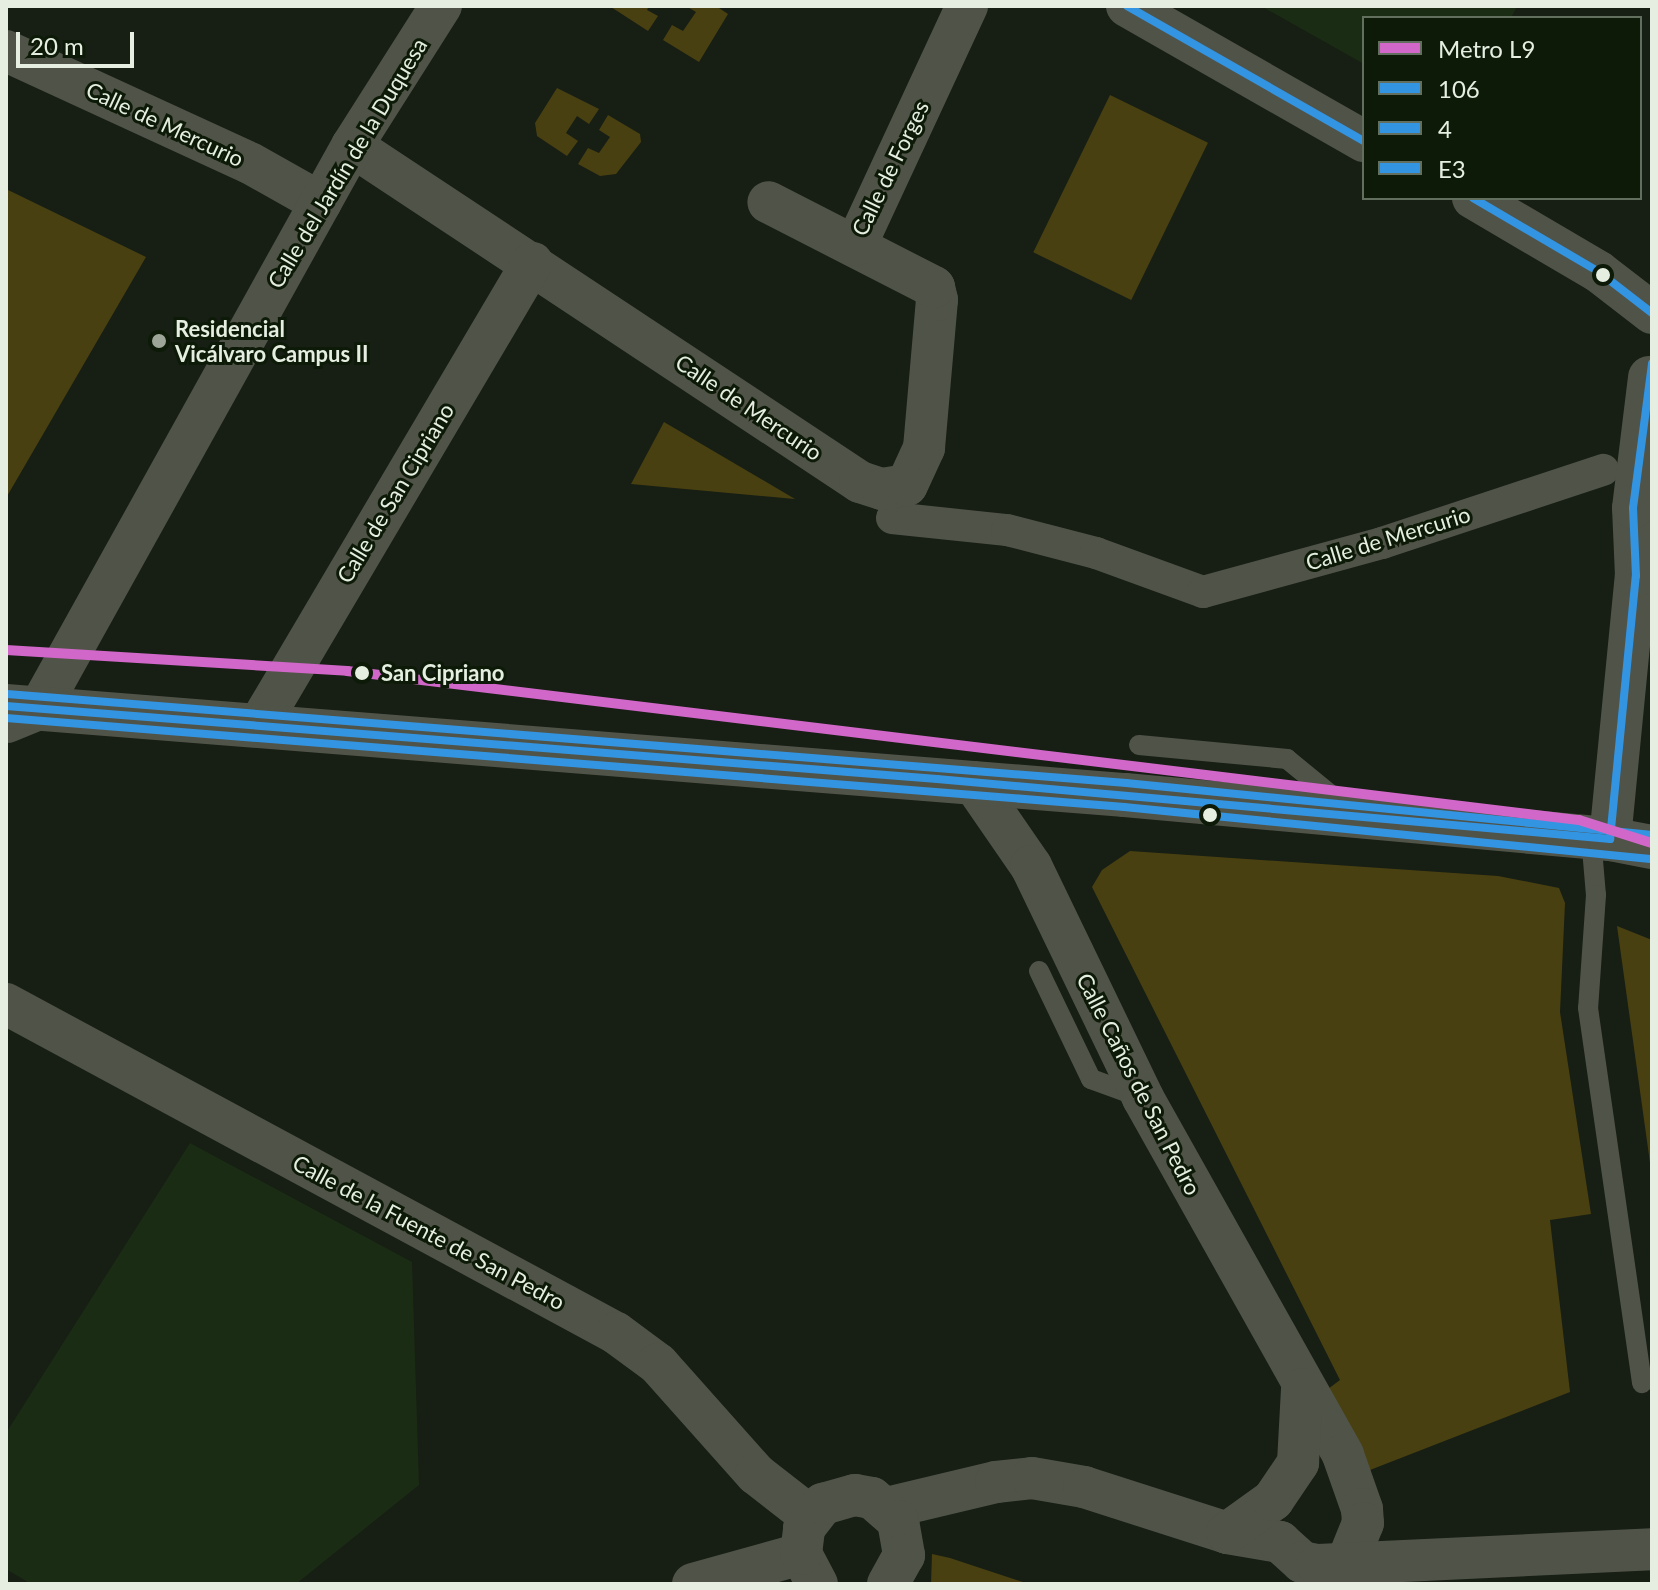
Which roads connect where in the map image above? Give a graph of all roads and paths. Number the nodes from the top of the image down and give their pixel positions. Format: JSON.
{"nodes":[{"id":1,"x":441,"y":6,"type":"edge"},
{"id":2,"x":967,"y":6,"type":"edge"},
{"id":3,"x":1127,"y":6,"type":"edge"},
{"id":4,"x":6,"y":51,"type":"edge"},
{"id":5,"x":1362,"y":140,"type":"edge"},
{"id":6,"x":352,"y":146,"type":"junction"},
{"id":7,"x":1476,"y":200,"type":"edge"},
{"id":8,"x":768,"y":202,"type":"dead end"},
{"id":9,"x":321,"y":203,"type":"junction"},
{"id":10,"x":856,"y":245,"type":"junction"},
{"id":11,"x":532,"y":263,"type":"junction"},
{"id":12,"x":1652,"y":313,"type":"edge"},
{"id":13,"x":1651,"y":378,"type":"edge"},
{"id":14,"x":1603,"y":470,"type":"dead end"},
{"id":15,"x":892,"y":518,"type":"dead end"},
{"id":16,"x":1644,"y":558,"type":"edge"},
{"id":17,"x":17,"y":712,"type":"edge"},
{"id":18,"x":259,"y":725,"type":"junction"},
{"id":19,"x":1139,"y":745,"type":"dead end"},
{"id":20,"x":973,"y":782,"type":"junction"},
{"id":21,"x":1357,"y":816,"type":"junction"},
{"id":22,"x":1600,"y":838,"type":"junction"},
{"id":23,"x":1652,"y":847,"type":"edge"},
{"id":24,"x":1039,"y":971,"type":"dead end"},
{"id":25,"x":6,"y":1004,"type":"edge"},
{"id":26,"x":1143,"y":1098,"type":"junction"},
{"id":27,"x":1642,"y":1383,"type":"dead end"},
{"id":28,"x":1302,"y":1389,"type":"junction"},
{"id":29,"x":1273,"y":1500,"type":"junction"},
{"id":30,"x":895,"y":1523,"type":"junction"},
{"id":31,"x":1227,"y":1533,"type":"junction"},
{"id":32,"x":1280,"y":1542,"type":"junction"},
{"id":33,"x":1652,"y":1549,"type":"edge"},
{"id":34,"x":810,"y":1552,"type":"edge"},
{"id":35,"x":1348,"y":1560,"type":"junction"},
{"id":36,"x":693,"y":1584,"type":"edge"},
{"id":37,"x":888,"y":1584,"type":"edge"}],
"edges":[{"from":1,"to":6,"type":"street","name":"Calle del Jardín de la Duquesa"},
{"from":2,"to":10,"type":"street","name":"Calle de Forges"},
{"from":3,"to":5,"type":"street"},
{"from":4,"to":9,"type":"street","name":"Calle de Mercurio"},
{"from":6,"to":9,"type":"street","name":"Calle del Jardín de la Duquesa"},
{"from":6,"to":11,"type":"street","name":"Calle de Mercurio"},
{"from":7,"to":12,"type":"street"},
{"from":8,"to":10,"type":"street","name":"Calle de Forges"},
{"from":9,"to":17,"type":"street","name":"Calle del Jardín de la Duquesa"},
{"from":10,"to":11,"type":"street","name":"Calle de Mercurio"},
{"from":11,"to":18,"type":"street","name":"Calle de San Cipriano"},
{"from":13,"to":16,"type":"street"},
{"from":14,"to":15,"type":"street","name":"Calle de Mercurio"},
{"from":16,"to":22,"type":"street"},
{"from":17,"to":18,"type":"street"},
{"from":18,"to":20,"type":"street"},
{"from":19,"to":21,"type":"lane"},
{"from":20,"to":21,"type":"street"},
{"from":20,"to":26,"type":"street","name":"Calle Caños de San Pedro"},
{"from":21,"to":22,"type":"street"},
{"from":22,"to":23,"type":"street"},
{"from":22,"to":27,"type":"lane"},
{"from":24,"to":26,"type":"lane"},
{"from":25,"to":34,"type":"street","name":"Calle de la Fuente de San Pedro"},
{"from":26,"to":28,"type":"street","name":"Calle Caños de San Pedro"},
{"from":28,"to":29,"type":"street"},
{"from":28,"to":35,"type":"street","name":"Calle Caños de San Pedro"},
{"from":29,"to":31,"type":"street"},
{"from":29,"to":32,"type":"street"},
{"from":30,"to":31,"type":"street"},
{"from":30,"to":34,"type":"street"},
{"from":30,"to":37,"type":"street"},
{"from":31,"to":32,"type":"street"},
{"from":32,"to":35,"type":"street"},
{"from":33,"to":35,"type":"street"},
{"from":34,"to":36,"type":"street"}]}
